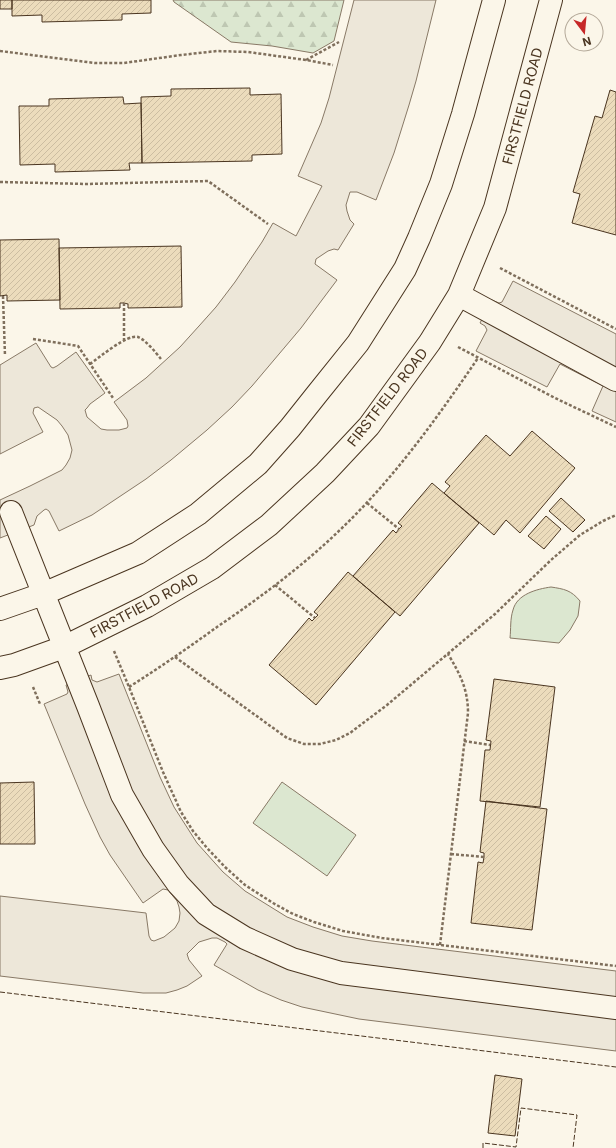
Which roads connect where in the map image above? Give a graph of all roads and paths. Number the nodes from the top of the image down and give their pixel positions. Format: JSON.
{"nodes":[{"id":1,"x":494,"y":0,"type":"edge"},
{"id":2,"x":551,"y":0,"type":"edge"},
{"id":3,"x":339,"y":42,"type":"dead end"},
{"id":4,"x":0,"y":51,"type":"edge"},
{"id":5,"x":306,"y":60,"type":"junction"},
{"id":6,"x":333,"y":65,"type":"dead end"},
{"id":7,"x":0,"y":182,"type":"edge"},
{"id":8,"x":268,"y":224,"type":"dead end"},
{"id":9,"x":459,"y":295,"type":"junction"},
{"id":10,"x":3,"y":296,"type":"dead end"},
{"id":11,"x":124,"y":303,"type":"dead end"},
{"id":12,"x":33,"y":339,"type":"dead end"},
{"id":13,"x":124,"y":340,"type":"junction"},
{"id":14,"x":5,"y":356,"type":"dead end"},
{"id":15,"x":478,"y":358,"type":"dead end"},
{"id":16,"x":161,"y":359,"type":"dead end"},
{"id":17,"x":90,"y":364,"type":"junction"},
{"id":18,"x":616,"y":380,"type":"edge"},
{"id":19,"x":113,"y":398,"type":"dead end"},
{"id":20,"x":367,"y":503,"type":"junction"},
{"id":21,"x":10,"y":512,"type":"dead end"},
{"id":22,"x":616,"y":515,"type":"edge"},
{"id":23,"x":399,"y":530,"type":"dead end"},
{"id":24,"x":275,"y":585,"type":"junction"},
{"id":25,"x":43,"y":594,"type":"junction"},
{"id":26,"x":0,"y":609,"type":"edge"},
{"id":27,"x":315,"y":618,"type":"dead end"},
{"id":28,"x":64,"y":647,"type":"junction"},
{"id":29,"x":113,"y":649,"type":"dead end"},
{"id":30,"x":448,"y":654,"type":"junction"},
{"id":31,"x":175,"y":657,"type":"junction"},
{"id":32,"x":0,"y":668,"type":"edge"},
{"id":33,"x":33,"y":686,"type":"dead end"},
{"id":34,"x":129,"y":687,"type":"junction"},
{"id":35,"x":40,"y":704,"type":"dead end"},
{"id":36,"x":464,"y":741,"type":"junction"},
{"id":37,"x":490,"y":746,"type":"dead end"},
{"id":38,"x":451,"y":854,"type":"junction"},
{"id":39,"x":484,"y":857,"type":"dead end"},
{"id":40,"x":440,"y":945,"type":"junction"},
{"id":41,"x":616,"y":966,"type":"edge"},
{"id":42,"x":616,"y":1008,"type":"edge"}],
"edges":[{"from":1,"to":25,"type":"street"},
{"from":2,"to":9,"type":"street","name":"FIRSTFIELD ROAD"},
{"from":3,"to":5,"type":"path"},
{"from":4,"to":5,"type":"path"},
{"from":5,"to":6,"type":"path"},
{"from":7,"to":8,"type":"path"},
{"from":9,"to":18,"type":"street"},
{"from":9,"to":28,"type":"street","name":"FIRSTFIELD ROAD"},
{"from":10,"to":14,"type":"path"},
{"from":11,"to":13,"type":"path"},
{"from":12,"to":17,"type":"path"},
{"from":13,"to":16,"type":"path"},
{"from":13,"to":17,"type":"path"},
{"from":15,"to":20,"type":"path"},
{"from":17,"to":19,"type":"path"},
{"from":20,"to":23,"type":"path"},
{"from":20,"to":24,"type":"path"},
{"from":21,"to":25,"type":"street"},
{"from":22,"to":30,"type":"path"},
{"from":24,"to":27,"type":"path"},
{"from":24,"to":31,"type":"path"},
{"from":25,"to":26,"type":"street"},
{"from":25,"to":28,"type":"street"},
{"from":28,"to":32,"type":"street","name":"FIRSTFIELD ROAD"},
{"from":28,"to":42,"type":"street"},
{"from":29,"to":34,"type":"path"},
{"from":30,"to":31,"type":"path"},
{"from":30,"to":36,"type":"path"},
{"from":31,"to":34,"type":"path"},
{"from":33,"to":35,"type":"path"},
{"from":34,"to":40,"type":"path"},
{"from":36,"to":37,"type":"path"},
{"from":36,"to":38,"type":"path"},
{"from":38,"to":39,"type":"path"},
{"from":38,"to":40,"type":"path"},
{"from":40,"to":41,"type":"path"}]}
